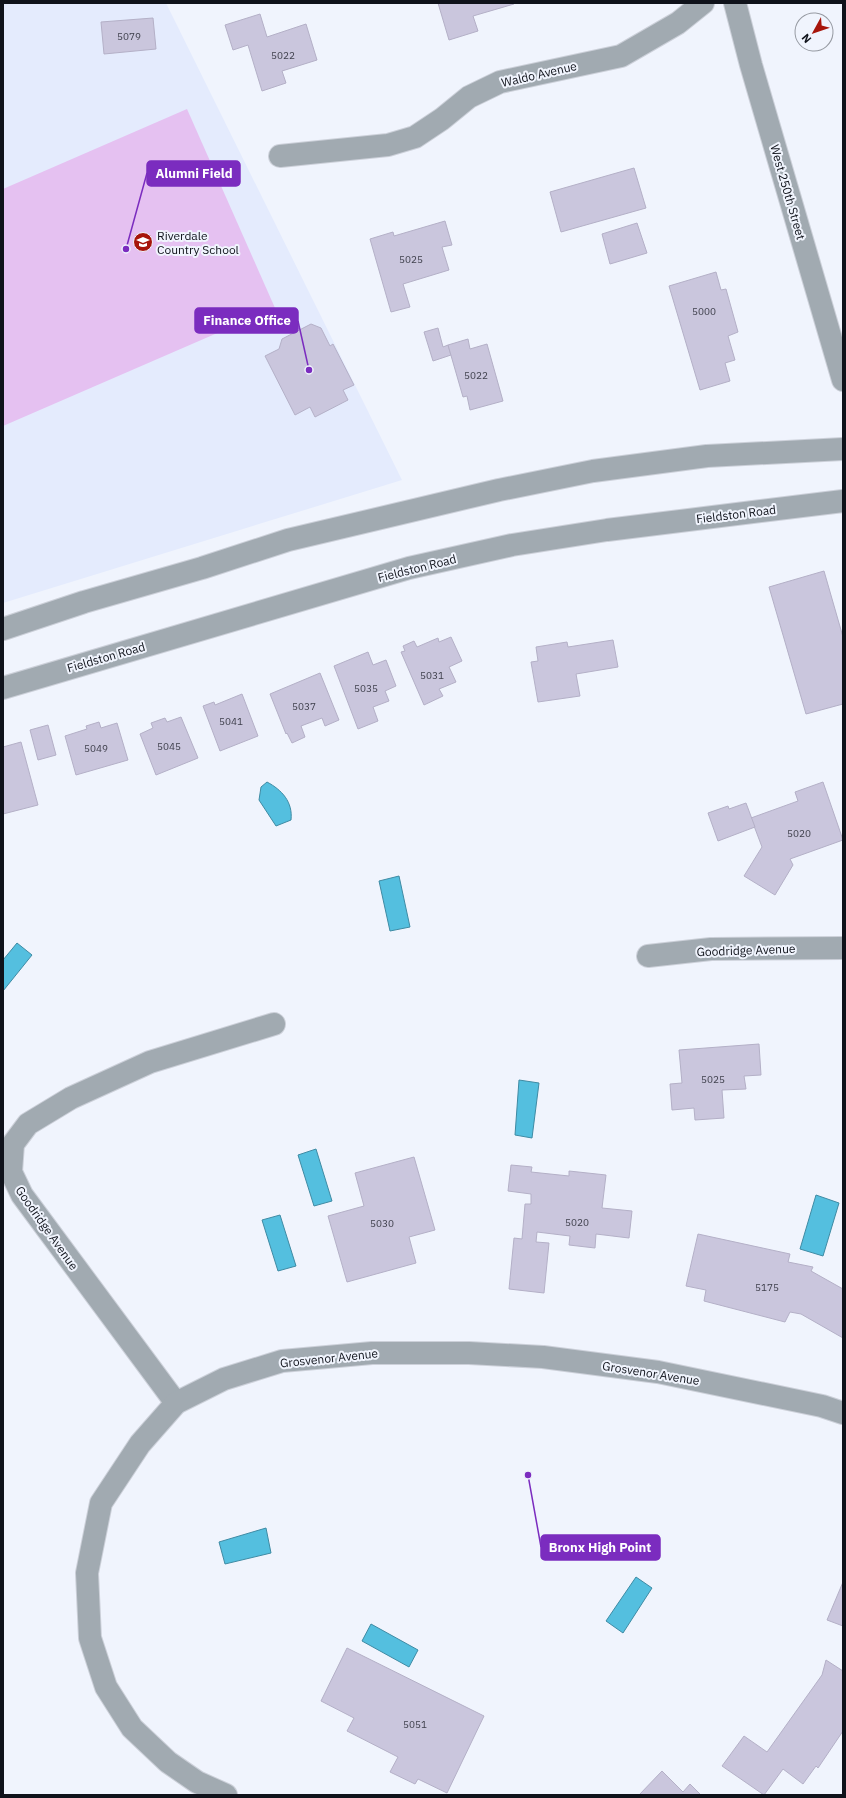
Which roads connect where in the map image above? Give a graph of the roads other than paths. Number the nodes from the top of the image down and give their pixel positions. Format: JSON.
{"nodes":[{"id":1,"x":702,"y":3,"type":"edge"},
{"id":2,"x":735,"y":3,"type":"edge"},
{"id":3,"x":280,"y":156,"type":"dead end"},
{"id":4,"x":843,"y":380,"type":"edge"},
{"id":5,"x":843,"y":449,"type":"edge"},
{"id":6,"x":843,"y":500,"type":"edge"},
{"id":7,"x":3,"y":629,"type":"edge"},
{"id":8,"x":3,"y":688,"type":"edge"},
{"id":9,"x":843,"y":948,"type":"edge"},
{"id":10,"x":648,"y":956,"type":"dead end"},
{"id":11,"x":274,"y":1024,"type":"dead end"},
{"id":12,"x":176,"y":1404,"type":"junction"},
{"id":13,"x":843,"y":1413,"type":"edge"},
{"id":14,"x":226,"y":1795,"type":"edge"}],
"edges":[{"from":1,"to":3,"type":"street","name":"Waldo Avenue"},
{"from":2,"to":4,"type":"street","name":"West 250th Street"},
{"from":5,"to":7,"type":"street"},
{"from":6,"to":8,"type":"street","name":"Fieldston Road"},
{"from":9,"to":10,"type":"street","name":"Goodridge Avenue"},
{"from":11,"to":12,"type":"street","name":"Goodridge Avenue"},
{"from":12,"to":13,"type":"street","name":"Grosvenor Avenue"},
{"from":12,"to":14,"type":"street","name":"Grosvenor Avenue"}]}
